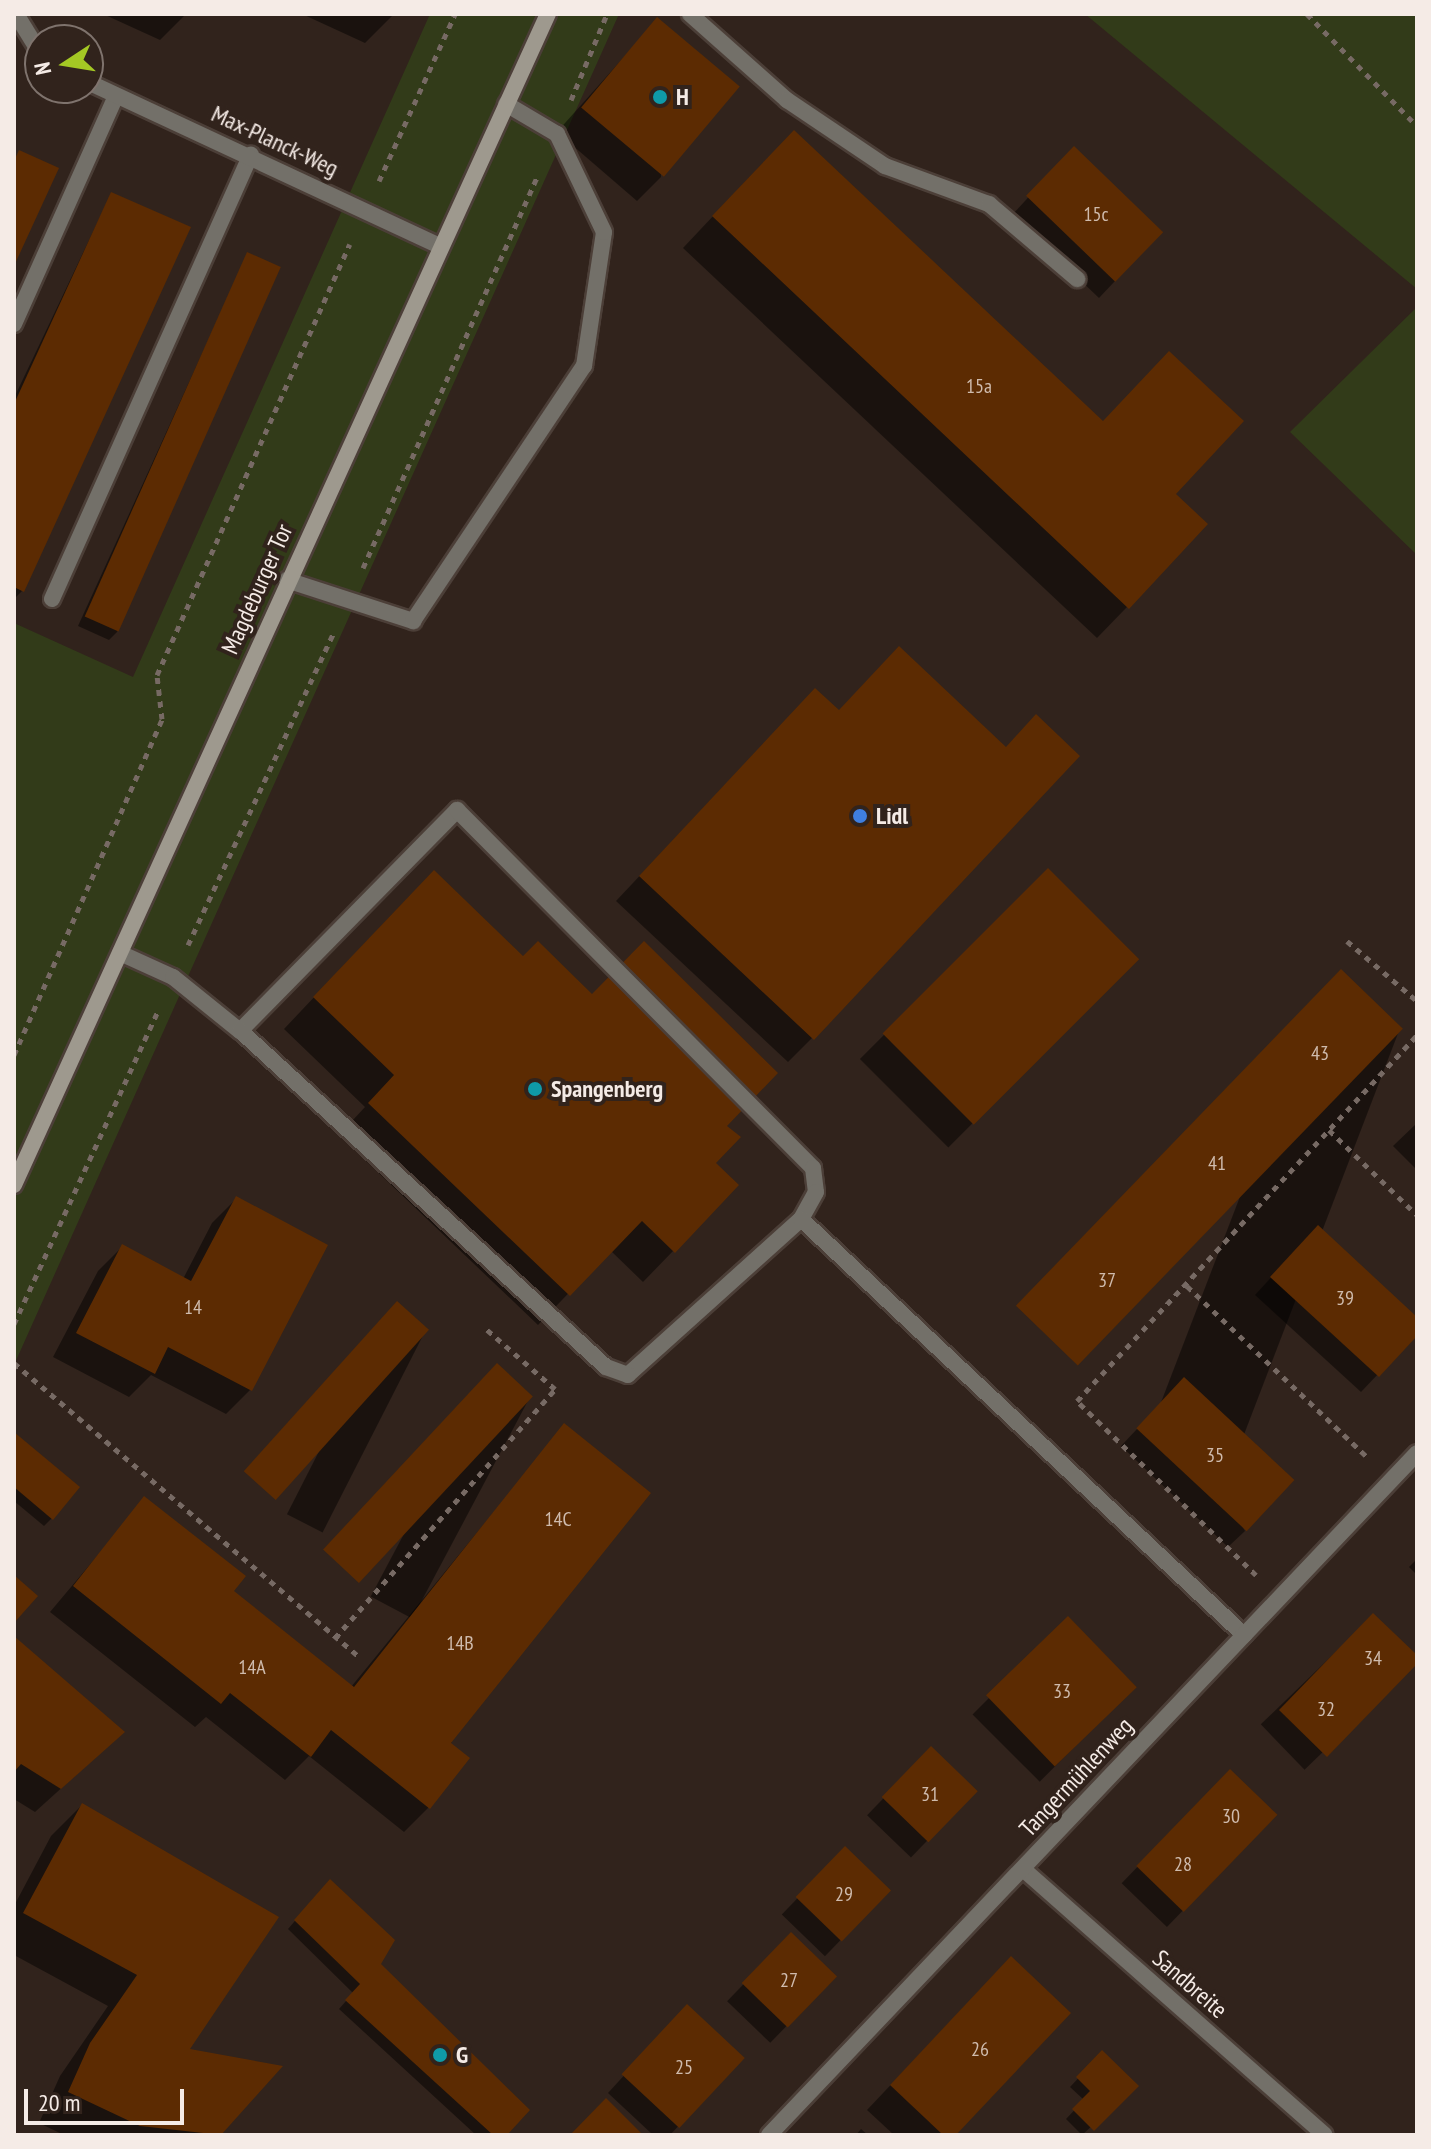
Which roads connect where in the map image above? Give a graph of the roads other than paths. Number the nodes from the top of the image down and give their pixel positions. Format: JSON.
{"nodes":[{"id":1,"x":548,"y":14,"type":"edge"},
{"id":2,"x":690,"y":14,"type":"edge"},
{"id":3,"x":104,"y":90,"type":"edge"},
{"id":4,"x":116,"y":96,"type":"junction"},
{"id":5,"x":506,"y":104,"type":"junction"},
{"id":6,"x":251,"y":155,"type":"junction"},
{"id":7,"x":440,"y":246,"type":"junction"},
{"id":8,"x":1077,"y":279,"type":"dead end"},
{"id":9,"x":14,"y":324,"type":"edge"},
{"id":10,"x":287,"y":580,"type":"junction"},
{"id":11,"x":52,"y":599,"type":"dead end"},
{"id":12,"x":120,"y":953,"type":"junction"},
{"id":13,"x":240,"y":1031,"type":"junction"},
{"id":14,"x":14,"y":1185,"type":"edge"},
{"id":15,"x":801,"y":1219,"type":"junction"},
{"id":16,"x":1417,"y":1453,"type":"edge"},
{"id":17,"x":1244,"y":1635,"type":"junction"},
{"id":18,"x":1023,"y":1869,"type":"junction"},
{"id":19,"x":769,"y":2135,"type":"edge"},
{"id":20,"x":1325,"y":2135,"type":"edge"}],
"edges":[{"from":1,"to":5,"type":"main road","name":"Magdeburger Tor"},
{"from":2,"to":8,"type":"street"},
{"from":3,"to":4,"type":"street","name":"Max-Planck-Weg"},
{"from":4,"to":6,"type":"street","name":"Max-Planck-Weg"},
{"from":4,"to":9,"type":"street"},
{"from":5,"to":7,"type":"main road","name":"Magdeburger Tor"},
{"from":5,"to":10,"type":"street"},
{"from":6,"to":7,"type":"street","name":"Max-Planck-Weg"},
{"from":6,"to":11,"type":"street"},
{"from":7,"to":10,"type":"main road","name":"Magdeburger Tor"},
{"from":10,"to":12,"type":"main road","name":"Magdeburger Tor"},
{"from":12,"to":13,"type":"street"},
{"from":12,"to":14,"type":"main road","name":"Magdeburger Tor"},
{"from":13,"to":15,"type":"street"},
{"from":13,"to":15,"type":"street"},
{"from":15,"to":17,"type":"street"},
{"from":16,"to":17,"type":"street","name":"Tangermühlenweg"},
{"from":17,"to":18,"type":"street","name":"Tangermühlenweg"},
{"from":18,"to":19,"type":"street","name":"Tangermühlenweg"},
{"from":18,"to":20,"type":"street","name":"Sandbreite"}]}
